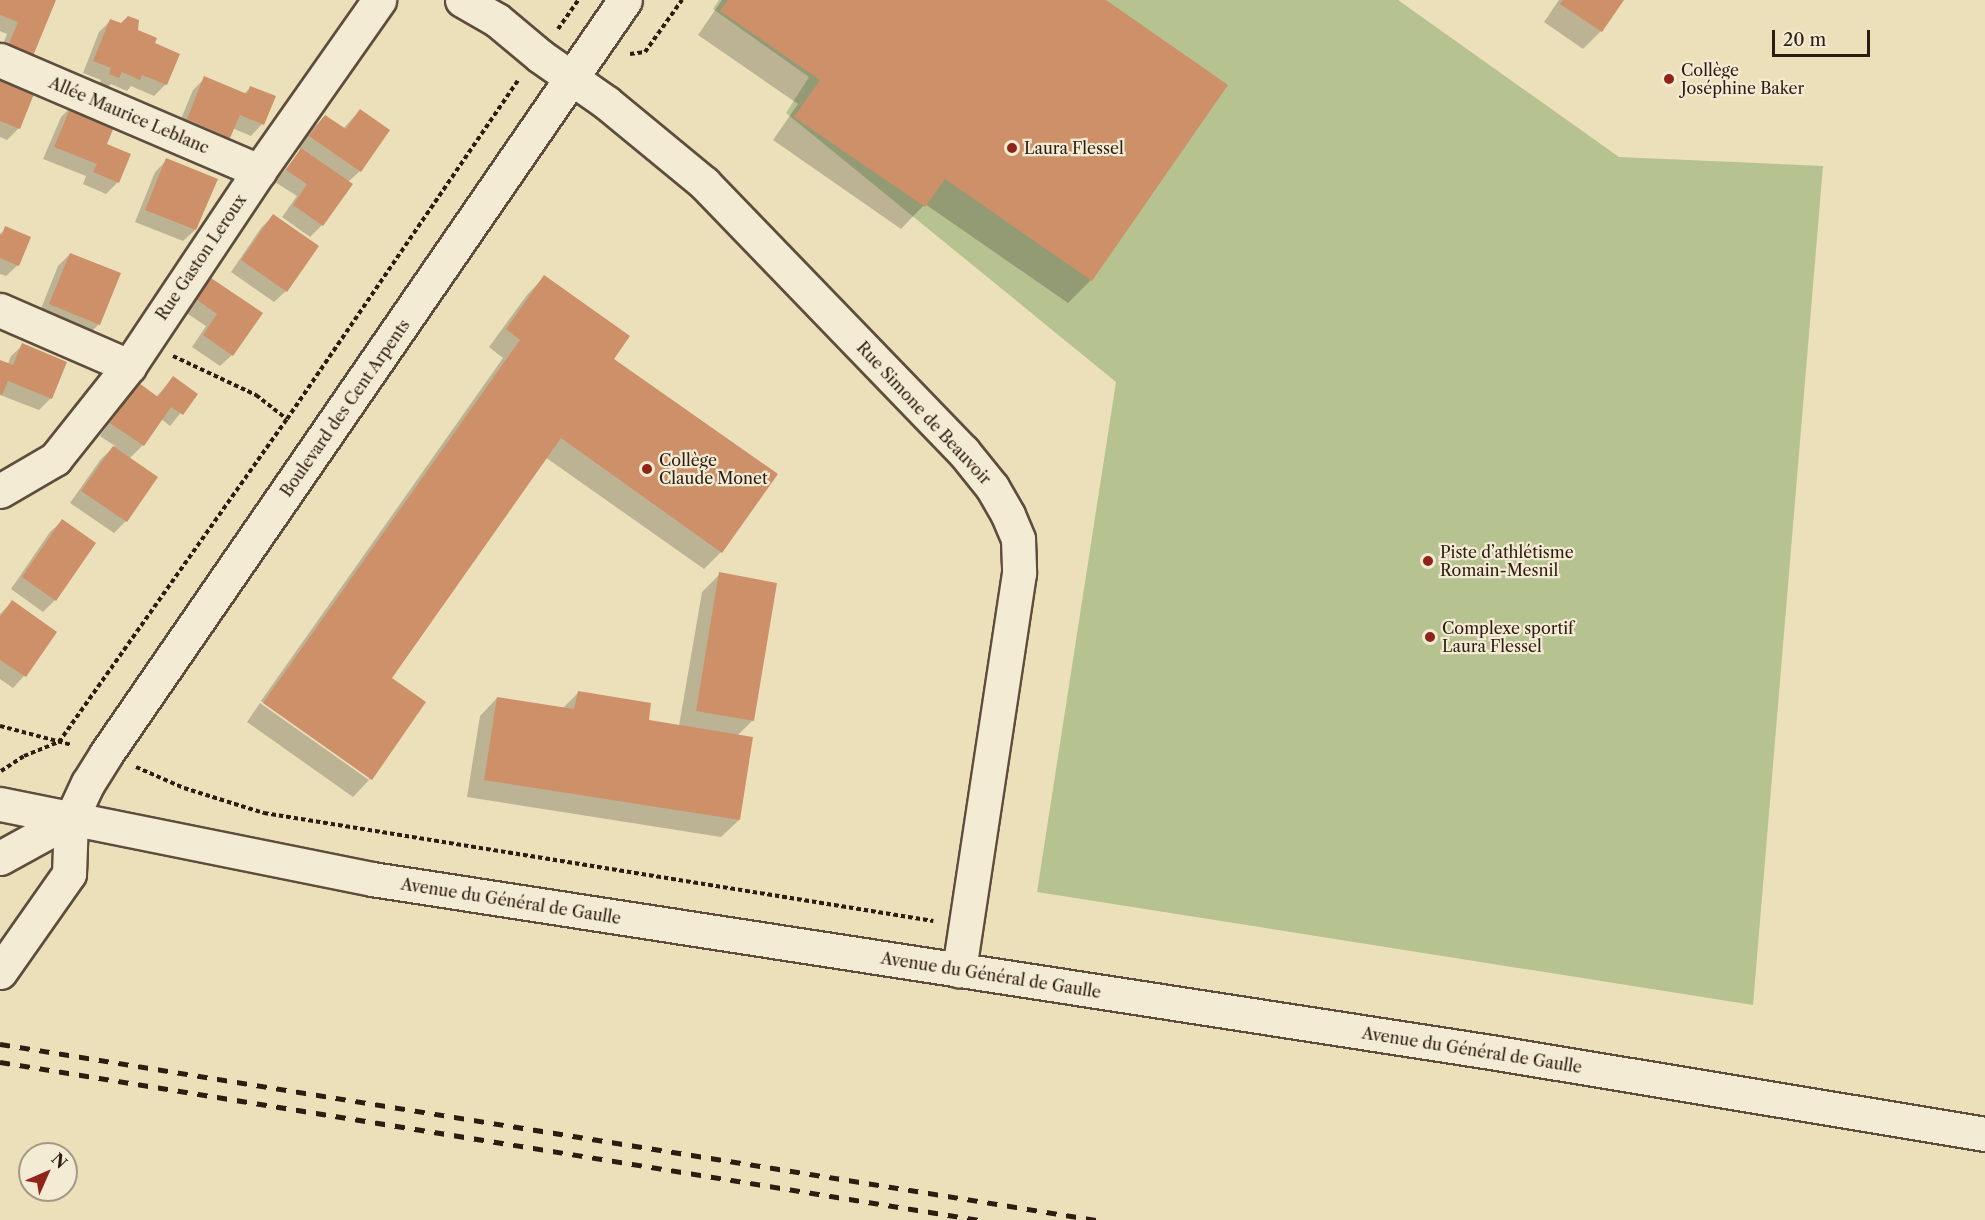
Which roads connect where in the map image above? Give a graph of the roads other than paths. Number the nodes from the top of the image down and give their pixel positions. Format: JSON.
{"nodes":[{"id":1,"x":379,"y":0,"type":"edge"},
{"id":2,"x":462,"y":0,"type":"edge"},
{"id":3,"x":625,"y":0,"type":"edge"},
{"id":4,"x":491,"y":10,"type":"edge"},
{"id":5,"x":0,"y":60,"type":"edge"},
{"id":6,"x":571,"y":79,"type":"junction"},
{"id":7,"x":259,"y":171,"type":"junction"},
{"id":8,"x":0,"y":310,"type":"edge"},
{"id":9,"x":137,"y":354,"type":"junction"},
{"id":10,"x":0,"y":491,"type":"edge"},
{"id":11,"x":0,"y":804,"type":"edge"},
{"id":12,"x":71,"y":819,"type":"junction"},
{"id":13,"x":0,"y":858,"type":"edge"},
{"id":14,"x":959,"y":970,"type":"junction"},
{"id":15,"x":0,"y":972,"type":"edge"},
{"id":16,"x":1985,"y":1134,"type":"edge"}],
"edges":[{"from":1,"to":7,"type":"street","name":"Rue Gaston Leroux"},
{"from":2,"to":4,"type":"street","name":"Rue Simone de Beauvoir"},
{"from":3,"to":6,"type":"street","name":"Boulevard des Cent Arpents"},
{"from":4,"to":6,"type":"street","name":"Rue Simone de Beauvoir"},
{"from":5,"to":7,"type":"street","name":"Allée Maurice Leblanc"},
{"from":6,"to":12,"type":"street","name":"Boulevard des Cent Arpents"},
{"from":6,"to":14,"type":"street","name":"Rue Simone de Beauvoir"},
{"from":7,"to":9,"type":"street","name":"Rue Gaston Leroux"},
{"from":8,"to":9,"type":"street"},
{"from":9,"to":10,"type":"street","name":"Rue Gaston Leroux"},
{"from":11,"to":12,"type":"street","name":"Avenue du Général de Gaulle"},
{"from":12,"to":13,"type":"street"},
{"from":12,"to":14,"type":"street","name":"Avenue du Général de Gaulle"},
{"from":12,"to":15,"type":"street","name":"Boulevard des Cent Arpents"},
{"from":14,"to":16,"type":"street","name":"Avenue du Général de Gaulle"}]}
